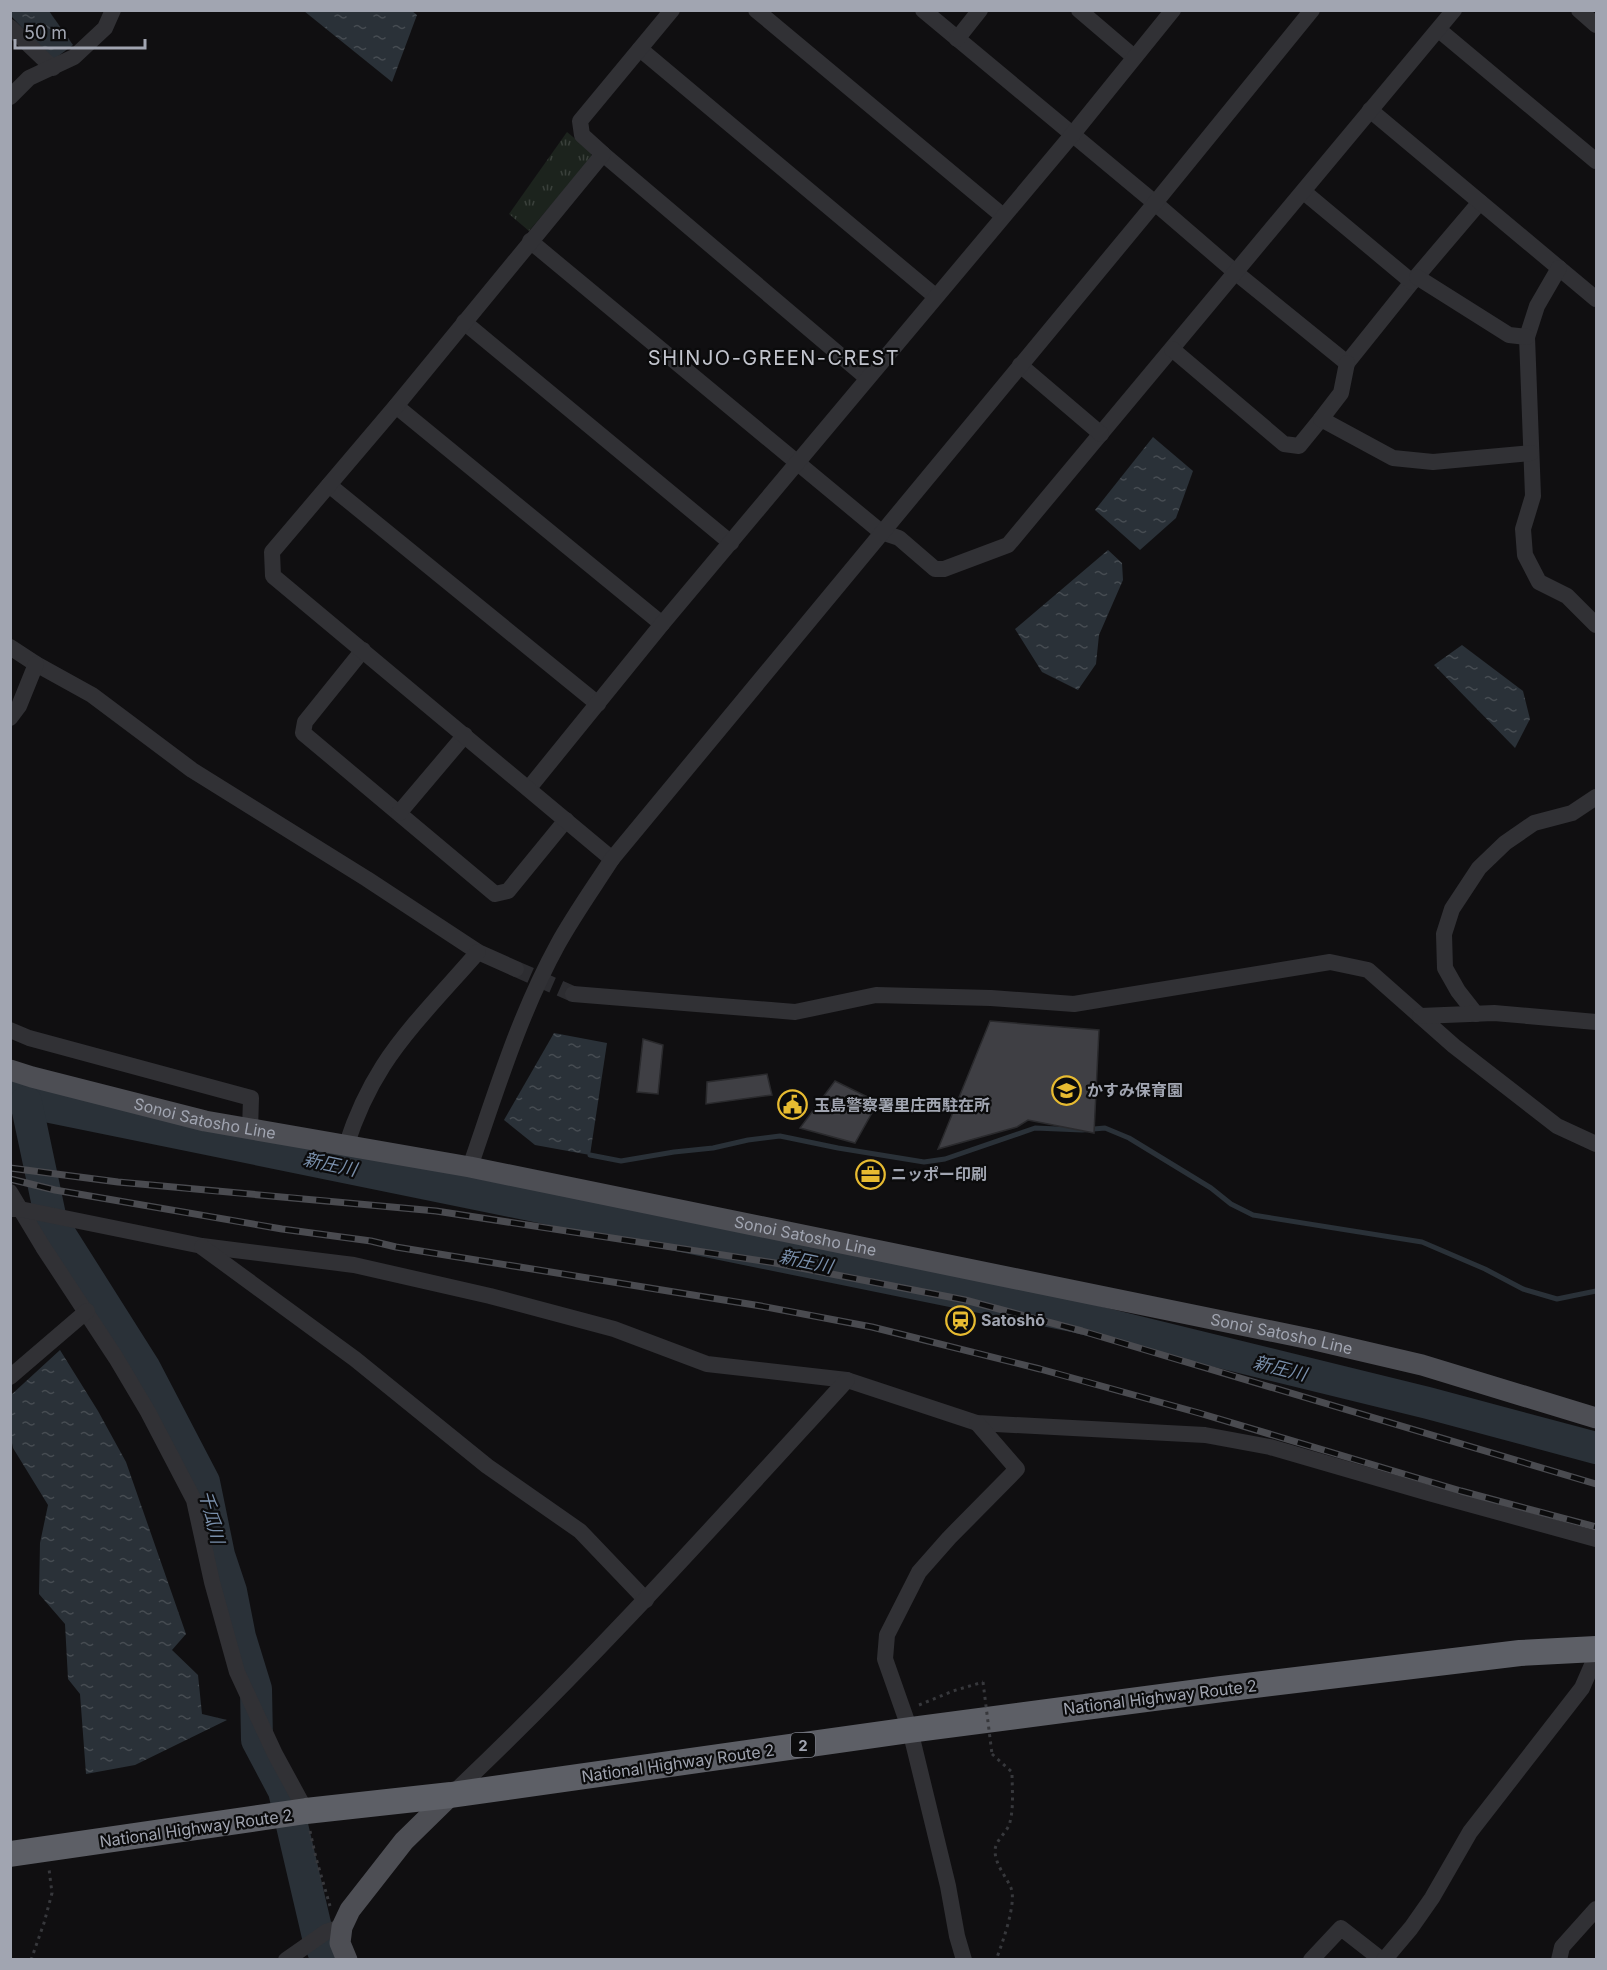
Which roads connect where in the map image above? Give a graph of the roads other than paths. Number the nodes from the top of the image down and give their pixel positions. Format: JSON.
{"nodes":[{"id":1,"x":113,"y":10,"type":"edge"},
{"id":2,"x":672,"y":10,"type":"edge"},
{"id":3,"x":756,"y":10,"type":"edge"},
{"id":4,"x":923,"y":10,"type":"edge"},
{"id":5,"x":980,"y":10,"type":"edge"},
{"id":6,"x":1079,"y":10,"type":"edge"},
{"id":7,"x":1173,"y":10,"type":"edge"},
{"id":8,"x":1312,"y":10,"type":"edge"},
{"id":9,"x":1454,"y":10,"type":"edge"},
{"id":10,"x":1579,"y":10,"type":"edge"},
{"id":11,"x":1596,"y":25,"type":"edge"},
{"id":12,"x":10,"y":27,"type":"edge"},
{"id":13,"x":1439,"y":30,"type":"junction"},
{"id":14,"x":957,"y":39,"type":"junction"},
{"id":15,"x":640,"y":49,"type":"junction"},
{"id":16,"x":1134,"y":57,"type":"junction"},
{"id":17,"x":53,"y":68,"type":"junction"},
{"id":18,"x":10,"y":97,"type":"edge"},
{"id":19,"x":1370,"y":110,"type":"junction"},
{"id":20,"x":1072,"y":135,"type":"junction"},
{"id":21,"x":603,"y":154,"type":"junction"},
{"id":22,"x":1596,"y":161,"type":"edge"},
{"id":23,"x":1304,"y":192,"type":"junction"},
{"id":24,"x":1480,"y":202,"type":"junction"},
{"id":25,"x":1155,"y":203,"type":"junction"},
{"id":26,"x":1003,"y":216,"type":"junction"},
{"id":27,"x":530,"y":240,"type":"junction"},
{"id":28,"x":1559,"y":268,"type":"junction"},
{"id":29,"x":1235,"y":272,"type":"junction"},
{"id":30,"x":1415,"y":279,"type":"junction"},
{"id":31,"x":935,"y":296,"type":"junction"},
{"id":32,"x":1596,"y":299,"type":"edge"},
{"id":33,"x":464,"y":322,"type":"junction"},
{"id":34,"x":1527,"y":337,"type":"junction"},
{"id":35,"x":1172,"y":349,"type":"junction"},
{"id":36,"x":1347,"y":363,"type":"junction"},
{"id":37,"x":1020,"y":365,"type":"junction"},
{"id":38,"x":867,"y":378,"type":"junction"},
{"id":39,"x":396,"y":406,"type":"junction"},
{"id":40,"x":1321,"y":420,"type":"junction"},
{"id":41,"x":1101,"y":434,"type":"junction"},
{"id":42,"x":1531,"y":453,"type":"junction"},
{"id":43,"x":798,"y":463,"type":"junction"},
{"id":44,"x":329,"y":485,"type":"junction"},
{"id":45,"x":881,"y":532,"type":"junction"},
{"id":46,"x":731,"y":543,"type":"junction"},
{"id":47,"x":662,"y":624,"type":"junction"},
{"id":48,"x":1596,"y":625,"type":"edge"},
{"id":49,"x":10,"y":647,"type":"edge"},
{"id":50,"x":363,"y":650,"type":"junction"},
{"id":51,"x":36,"y":664,"type":"junction"},
{"id":52,"x":598,"y":704,"type":"junction"},
{"id":53,"x":10,"y":718,"type":"edge"},
{"id":54,"x":465,"y":735,"type":"junction"},
{"id":55,"x":529,"y":788,"type":"junction"},
{"id":56,"x":1596,"y":797,"type":"edge"},
{"id":57,"x":399,"y":813,"type":"junction"},
{"id":58,"x":566,"y":820,"type":"junction"},
{"id":59,"x":612,"y":859,"type":"junction"},
{"id":60,"x":478,"y":952,"type":"junction"},
{"id":61,"x":516,"y":969,"type":"tunnel mouth"},
{"id":62,"x":573,"y":994,"type":"tunnel mouth"},
{"id":63,"x":1476,"y":1014,"type":"junction"},
{"id":64,"x":1420,"y":1016,"type":"junction"},
{"id":65,"x":1596,"y":1022,"type":"edge"},
{"id":66,"x":10,"y":1030,"type":"edge"},
{"id":67,"x":10,"y":1070,"type":"edge"},
{"id":68,"x":250,"y":1130,"type":"junction"},
{"id":69,"x":1596,"y":1144,"type":"edge"},
{"id":70,"x":346,"y":1146,"type":"junction"},
{"id":71,"x":470,"y":1167,"type":"junction"},
{"id":72,"x":10,"y":1192,"type":"edge"},
{"id":73,"x":15,"y":1209,"type":"edge"},
{"id":74,"x":202,"y":1246,"type":"junction"},
{"id":75,"x":87,"y":1311,"type":"junction"},
{"id":76,"x":10,"y":1377,"type":"edge"},
{"id":77,"x":847,"y":1380,"type":"junction"},
{"id":78,"x":1596,"y":1418,"type":"edge"},
{"id":79,"x":977,"y":1424,"type":"junction"},
{"id":80,"x":1596,"y":1539,"type":"edge"},
{"id":81,"x":646,"y":1600,"type":"junction"},
{"id":82,"x":1596,"y":1649,"type":"edge"},
{"id":83,"x":1596,"y":1656,"type":"edge"},
{"id":84,"x":907,"y":1720,"type":"junction"},
{"id":85,"x":451,"y":1795,"type":"junction"},
{"id":86,"x":306,"y":1811,"type":"junction"},
{"id":87,"x":10,"y":1854,"type":"edge"},
{"id":88,"x":1596,"y":1909,"type":"edge"},
{"id":89,"x":342,"y":1927,"type":"junction"},
{"id":90,"x":286,"y":1959,"type":"edge"},
{"id":91,"x":346,"y":1959,"type":"edge"},
{"id":92,"x":964,"y":1959,"type":"edge"},
{"id":93,"x":1311,"y":1959,"type":"edge"},
{"id":94,"x":1383,"y":1959,"type":"edge"},
{"id":95,"x":1559,"y":1959,"type":"edge"}],
"edges":[{"from":1,"to":17,"type":"street"},
{"from":2,"to":15,"type":"street"},
{"from":3,"to":26,"type":"street"},
{"from":4,"to":14,"type":"street"},
{"from":5,"to":14,"type":"street"},
{"from":6,"to":16,"type":"street"},
{"from":7,"to":16,"type":"street"},
{"from":8,"to":25,"type":"street"},
{"from":9,"to":13,"type":"street"},
{"from":10,"to":11,"type":"street"},
{"from":12,"to":17,"type":"street"},
{"from":13,"to":19,"type":"street"},
{"from":13,"to":22,"type":"street"},
{"from":14,"to":20,"type":"street"},
{"from":15,"to":21,"type":"street"},
{"from":15,"to":31,"type":"street"},
{"from":16,"to":20,"type":"street"},
{"from":17,"to":18,"type":"street"},
{"from":19,"to":23,"type":"street"},
{"from":19,"to":24,"type":"street"},
{"from":20,"to":25,"type":"street"},
{"from":20,"to":26,"type":"street"},
{"from":21,"to":27,"type":"street"},
{"from":21,"to":38,"type":"street"},
{"from":23,"to":29,"type":"street"},
{"from":23,"to":30,"type":"street"},
{"from":24,"to":28,"type":"street"},
{"from":24,"to":30,"type":"street"},
{"from":25,"to":29,"type":"street"},
{"from":25,"to":37,"type":"street"},
{"from":26,"to":31,"type":"street"},
{"from":27,"to":33,"type":"street"},
{"from":27,"to":43,"type":"street"},
{"from":28,"to":32,"type":"street"},
{"from":28,"to":34,"type":"street"},
{"from":29,"to":35,"type":"street"},
{"from":29,"to":36,"type":"street"},
{"from":30,"to":34,"type":"street"},
{"from":30,"to":36,"type":"street"},
{"from":31,"to":38,"type":"street"},
{"from":33,"to":39,"type":"street"},
{"from":33,"to":46,"type":"street"},
{"from":34,"to":42,"type":"street"},
{"from":35,"to":40,"type":"street"},
{"from":35,"to":41,"type":"street"},
{"from":36,"to":40,"type":"street"},
{"from":37,"to":41,"type":"street"},
{"from":37,"to":45,"type":"street"},
{"from":38,"to":43,"type":"street"},
{"from":39,"to":44,"type":"street"},
{"from":39,"to":47,"type":"street"},
{"from":40,"to":42,"type":"street"},
{"from":41,"to":45,"type":"street"},
{"from":42,"to":48,"type":"street"},
{"from":43,"to":45,"type":"street"},
{"from":43,"to":46,"type":"street"},
{"from":44,"to":50,"type":"street"},
{"from":44,"to":52,"type":"street"},
{"from":45,"to":59,"type":"street"},
{"from":46,"to":47,"type":"street"},
{"from":47,"to":52,"type":"street"},
{"from":49,"to":51,"type":"street"},
{"from":50,"to":54,"type":"street"},
{"from":50,"to":57,"type":"street"},
{"from":51,"to":53,"type":"street"},
{"from":51,"to":60,"type":"street"},
{"from":52,"to":55,"type":"street"},
{"from":54,"to":55,"type":"street"},
{"from":54,"to":57,"type":"street"},
{"from":55,"to":58,"type":"street"},
{"from":56,"to":63,"type":"street"},
{"from":57,"to":58,"type":"street"},
{"from":58,"to":59,"type":"street"},
{"from":59,"to":71,"type":"street"},
{"from":60,"to":61,"type":"street"},
{"from":60,"to":70,"type":"street"},
{"from":62,"to":64,"type":"street"},
{"from":63,"to":64,"type":"street"},
{"from":63,"to":65,"type":"street"},
{"from":64,"to":69,"type":"street"},
{"from":66,"to":68,"type":"street"},
{"from":67,"to":68,"type":"main road","name":"Sonoi Satosho Line"},
{"from":68,"to":70,"type":"main road","name":"Sonoi Satosho Line"},
{"from":70,"to":71,"type":"main road","name":"Sonoi Satosho Line"},
{"from":71,"to":78,"type":"main road","name":"Sonoi Satosho Line"},
{"from":72,"to":73,"type":"street"},
{"from":73,"to":74,"type":"street"},
{"from":73,"to":75,"type":"street"},
{"from":74,"to":77,"type":"street"},
{"from":74,"to":81,"type":"street"},
{"from":75,"to":76,"type":"street"},
{"from":75,"to":86,"type":"street"},
{"from":77,"to":79,"type":"street"},
{"from":77,"to":81,"type":"street"},
{"from":79,"to":80,"type":"street"},
{"from":79,"to":84,"type":"street"},
{"from":81,"to":85,"type":"street"},
{"from":82,"to":84,"type":"highway","name":"National Highway Route 2","number":"2"},
{"from":83,"to":94,"type":"street"},
{"from":84,"to":85,"type":"highway","name":"National Highway Route 2","number":"2"},
{"from":84,"to":92,"type":"street"},
{"from":85,"to":86,"type":"highway","name":"National Highway Route 2","number":"2"},
{"from":85,"to":89,"type":"main road"},
{"from":86,"to":87,"type":"highway","name":"National Highway Route 2","number":"2"},
{"from":88,"to":95,"type":"street"},
{"from":89,"to":90,"type":"street"},
{"from":89,"to":91,"type":"main road"},
{"from":93,"to":94,"type":"street"}]}
